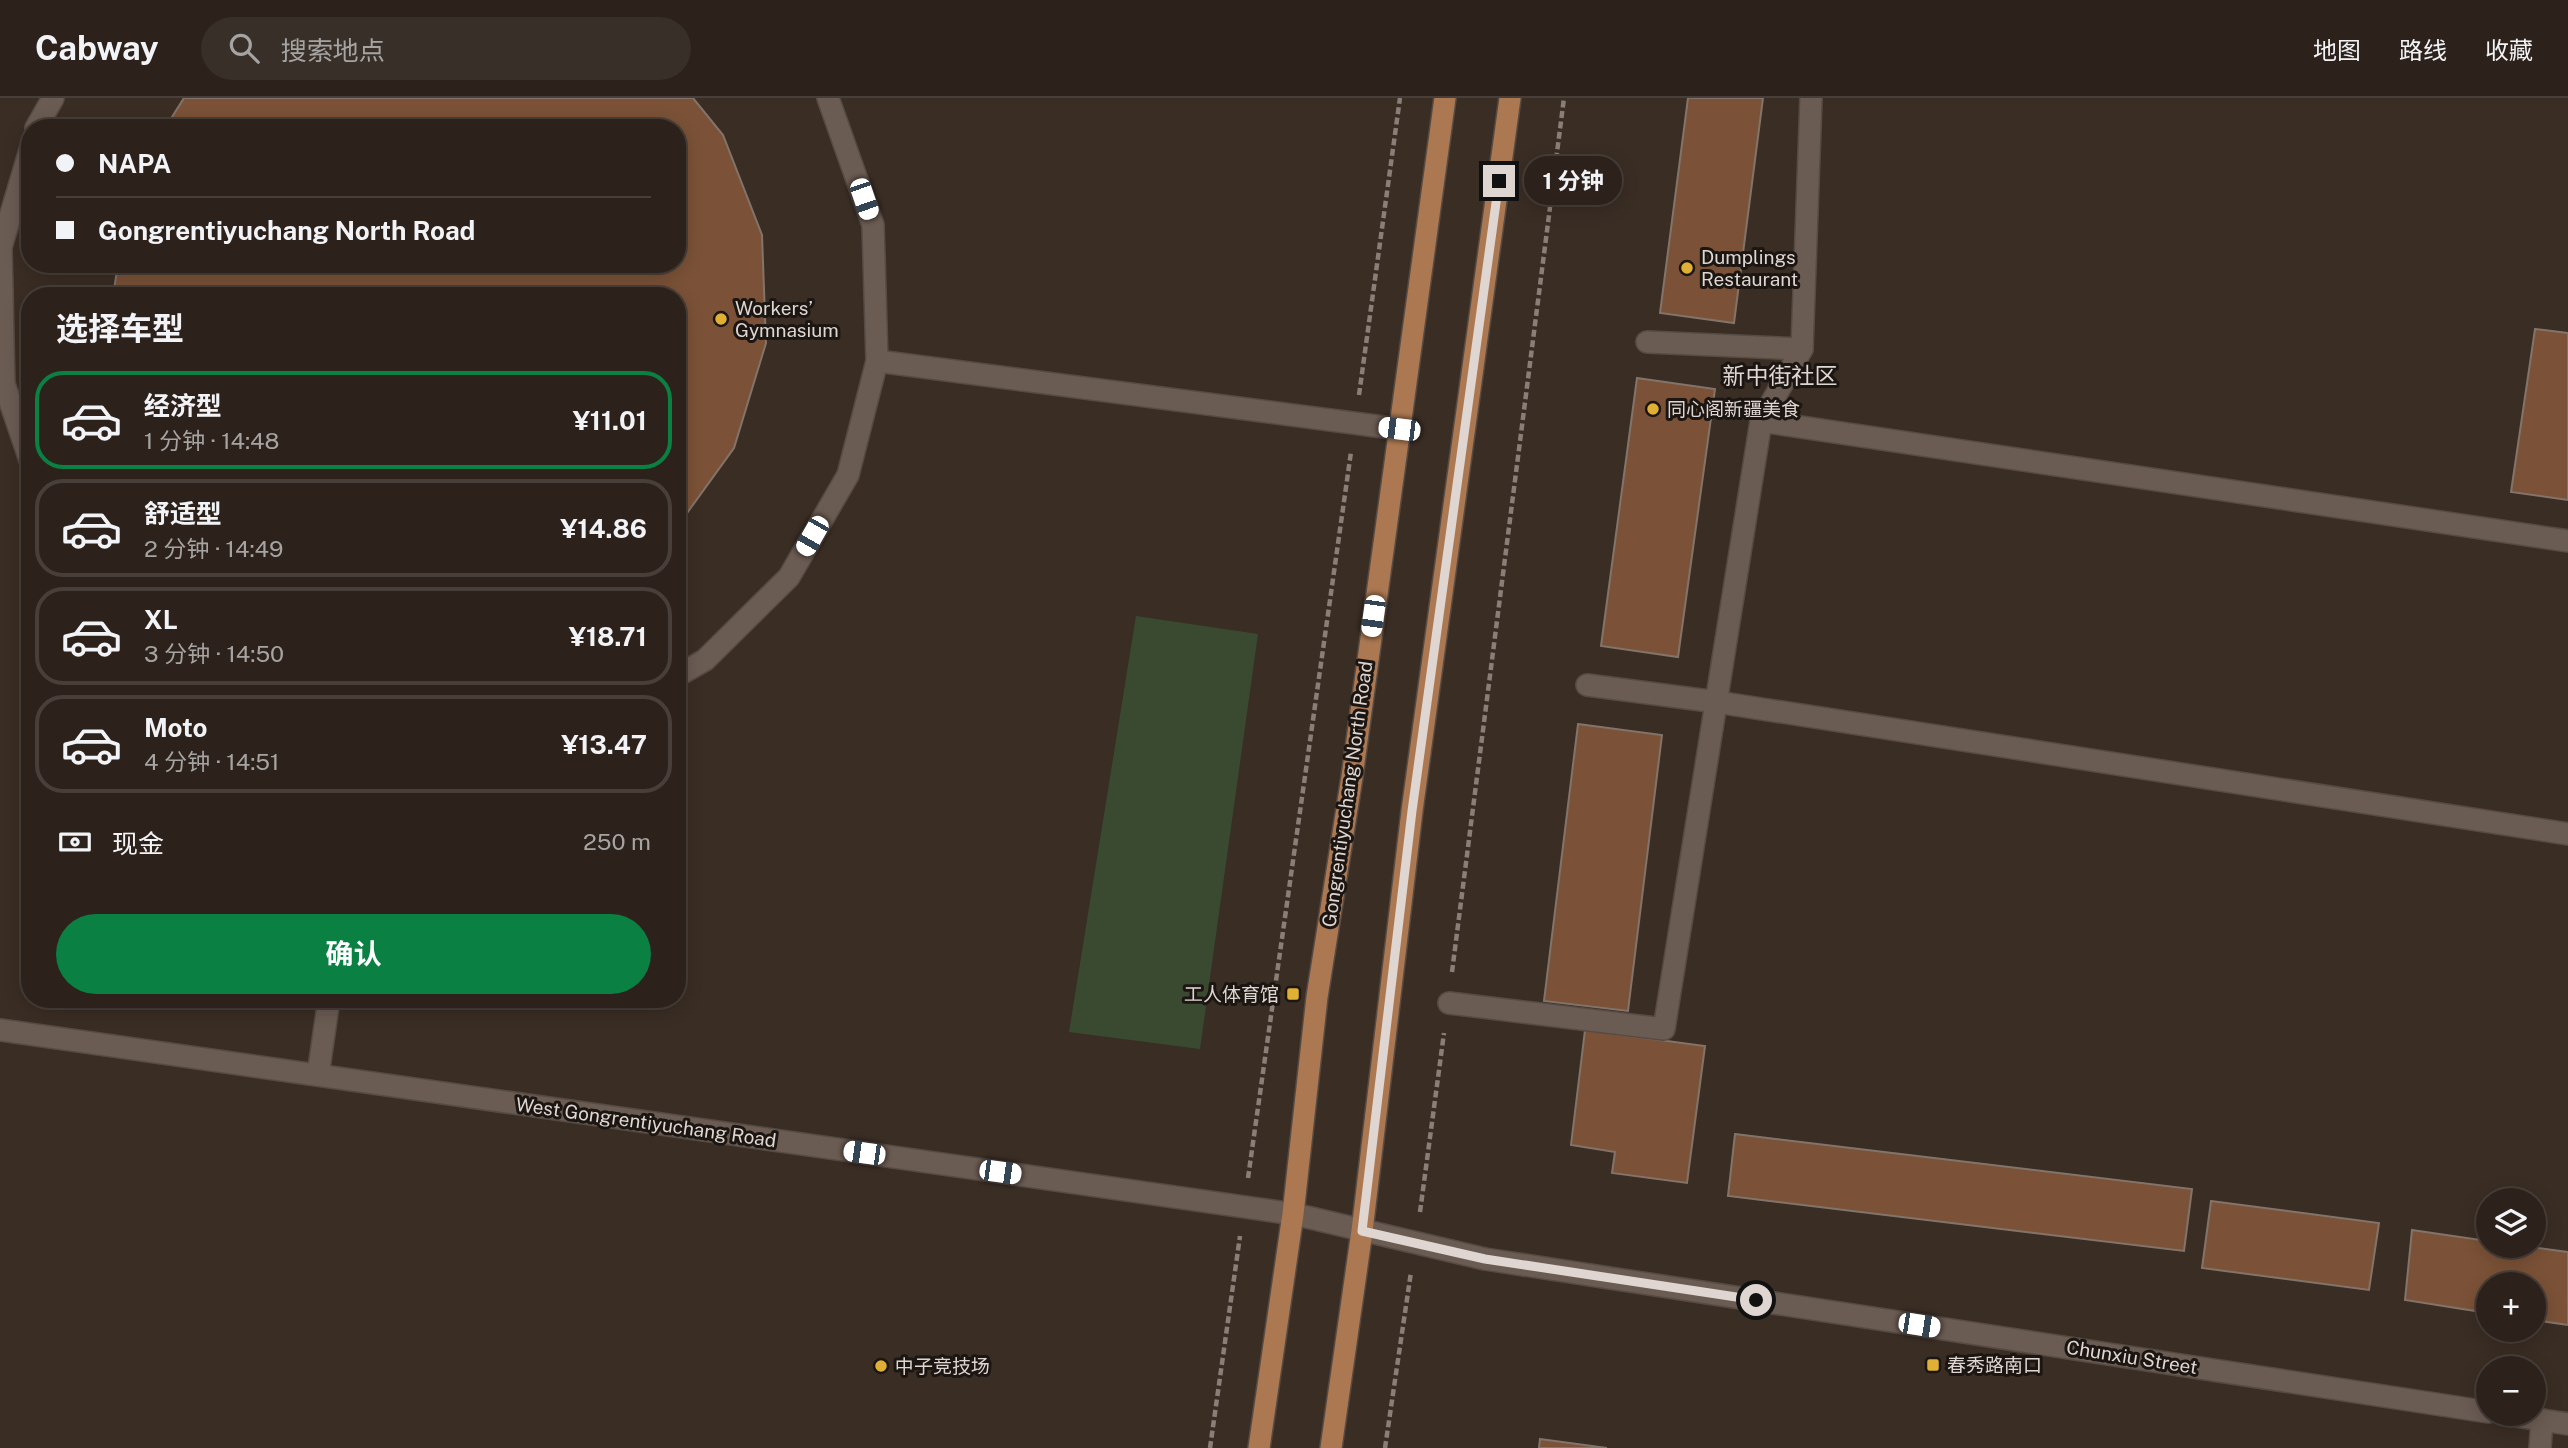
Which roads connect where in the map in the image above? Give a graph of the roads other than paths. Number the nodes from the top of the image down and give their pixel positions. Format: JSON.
{"nodes":[{"id":1,"x":53,"y":98,"type":"edge"},
{"id":2,"x":828,"y":98,"type":"edge"},
{"id":3,"x":1444,"y":98,"type":"edge"},
{"id":4,"x":1510,"y":98,"type":"edge"},
{"id":5,"x":1811,"y":98,"type":"edge"},
{"id":6,"x":41,"y":119,"type":"edge"},
{"id":7,"x":21,"y":180,"type":"edge"},
{"id":8,"x":1,"y":247,"type":"edge"},
{"id":9,"x":1647,"y":342,"type":"dead end"},
{"id":10,"x":1802,"y":349,"type":"junction"},
{"id":11,"x":877,"y":361,"type":"junction"},
{"id":12,"x":1761,"y":421,"type":"junction"},
{"id":13,"x":1399,"y":429,"type":"junction"},
{"id":14,"x":21,"y":434,"type":"edge"},
{"id":15,"x":2568,"y":541,"type":"edge"},
{"id":16,"x":686,"y":671,"type":"edge"},
{"id":17,"x":1587,"y":685,"type":"dead end"},
{"id":18,"x":1717,"y":702,"type":"junction"},
{"id":19,"x":2568,"y":834,"type":"edge"},
{"id":20,"x":1449,"y":1003,"type":"road end"},
{"id":21,"x":328,"y":1008,"type":"edge"},
{"id":22,"x":0,"y":1030,"type":"edge"},
{"id":23,"x":318,"y":1075,"type":"junction"},
{"id":24,"x":1293,"y":1214,"type":"junction"},
{"id":25,"x":1362,"y":1231,"type":"junction"},
{"id":26,"x":2476,"y":1410,"type":"edge"},
{"id":27,"x":2546,"y":1421,"type":"edge"},
{"id":28,"x":2568,"y":1424,"type":"edge"},
{"id":29,"x":2542,"y":1426,"type":"edge"},
{"id":30,"x":1259,"y":1448,"type":"edge"},
{"id":31,"x":1331,"y":1448,"type":"edge"},
{"id":32,"x":2540,"y":1448,"type":"edge"}],
"edges":[{"from":1,"to":6,"type":"street"},
{"from":2,"to":11,"type":"street"},
{"from":3,"to":13,"type":"main road","name":"Gongrentiyuchang North Road"},
{"from":4,"to":25,"type":"main road"},
{"from":5,"to":10,"type":"street"},
{"from":7,"to":8,"type":"street"},
{"from":8,"to":14,"type":"street"},
{"from":9,"to":10,"type":"street"},
{"from":10,"to":12,"type":"street"},
{"from":11,"to":13,"type":"street"},
{"from":11,"to":16,"type":"street"},
{"from":12,"to":15,"type":"street"},
{"from":12,"to":18,"type":"street"},
{"from":13,"to":24,"type":"main road","name":"Gongrentiyuchang North Road"},
{"from":17,"to":18,"type":"street"},
{"from":18,"to":19,"type":"street"},
{"from":18,"to":20,"type":"street"},
{"from":21,"to":23,"type":"street"},
{"from":22,"to":23,"type":"street","name":"West Gongrentiyuchang Road"},
{"from":23,"to":24,"type":"street","name":"West Gongrentiyuchang Road"},
{"from":24,"to":25,"type":"street","name":"West Gongrentiyuchang Road"},
{"from":24,"to":30,"type":"main road","name":"Gongrentiyuchang North Road"},
{"from":25,"to":26,"type":"street","name":"Chunxiu Street"},
{"from":25,"to":31,"type":"main road"},
{"from":27,"to":28,"type":"street"},
{"from":29,"to":32,"type":"street"}]}
